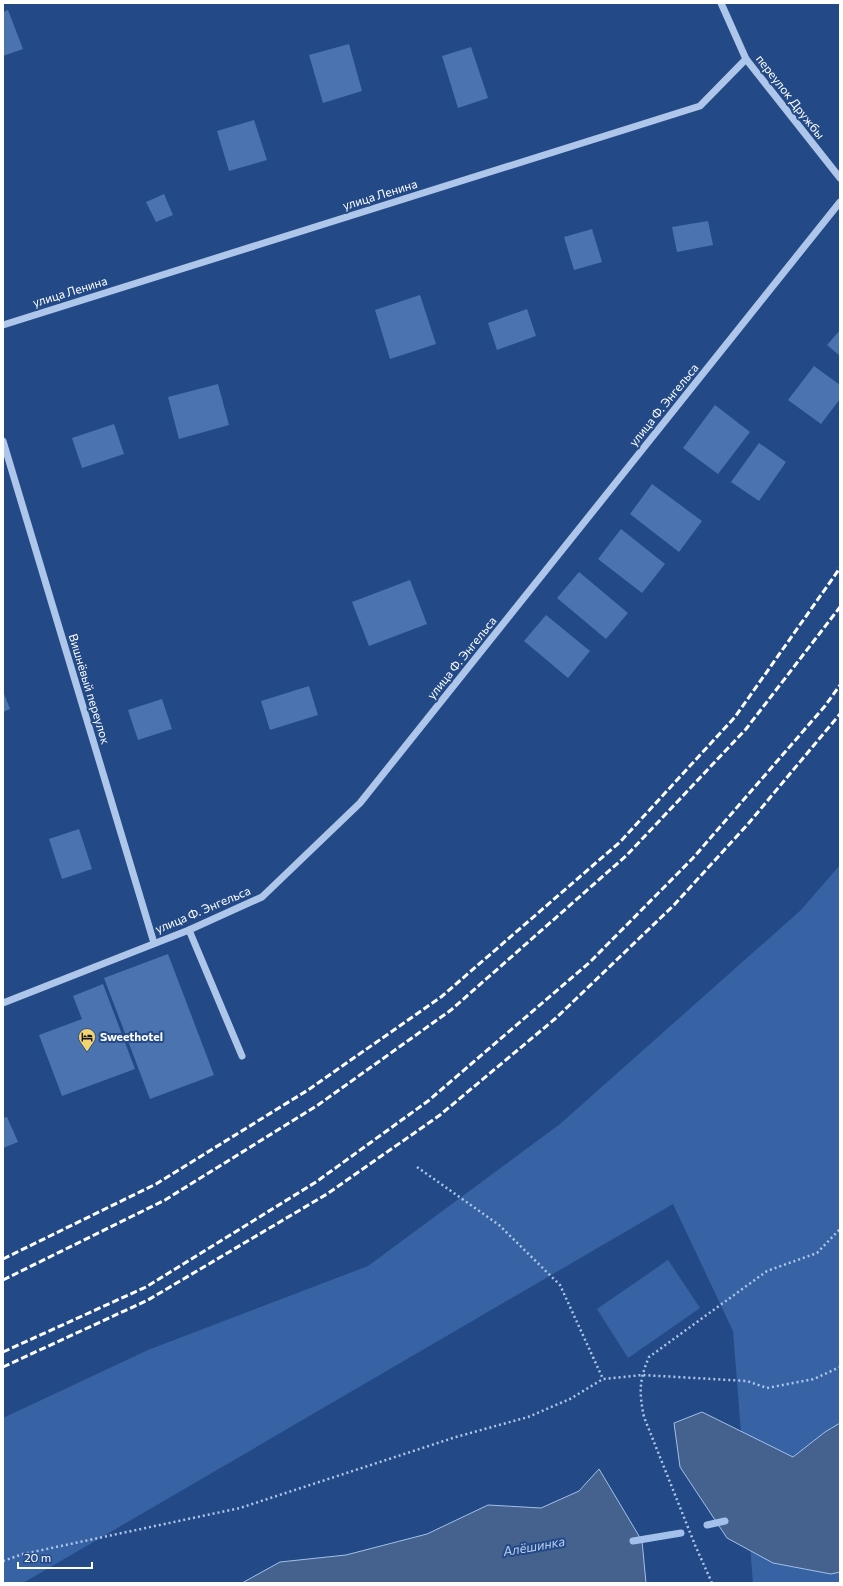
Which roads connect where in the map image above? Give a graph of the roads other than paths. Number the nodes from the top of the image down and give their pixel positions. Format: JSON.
{"nodes":[{"id":1,"x":721,"y":3,"type":"edge"},
{"id":2,"x":746,"y":59,"type":"junction"},
{"id":3,"x":840,"y":178,"type":"edge"},
{"id":4,"x":840,"y":202,"type":"edge"},
{"id":5,"x":3,"y":325,"type":"edge"},
{"id":6,"x":3,"y":441,"type":"edge"},
{"id":7,"x":189,"y":930,"type":"junction"},
{"id":8,"x":154,"y":943,"type":"junction"},
{"id":9,"x":3,"y":1003,"type":"edge"},
{"id":10,"x":242,"y":1056,"type":"dead end"}],
"edges":[{"from":1,"to":2,"type":"street","name":"переулок Дружбы"},
{"from":2,"to":3,"type":"street","name":"переулок Дружбы"},
{"from":2,"to":5,"type":"street","name":"улица Ленина"},
{"from":4,"to":7,"type":"street","name":"улица Ф. Энгельса"},
{"from":6,"to":8,"type":"street","name":"Вишнёвый переулок"},
{"from":7,"to":8,"type":"street","name":"улица Ф. Энгельса"},
{"from":7,"to":10,"type":"street"},
{"from":8,"to":9,"type":"street","name":"улица Ф. Энгельса"}]}
